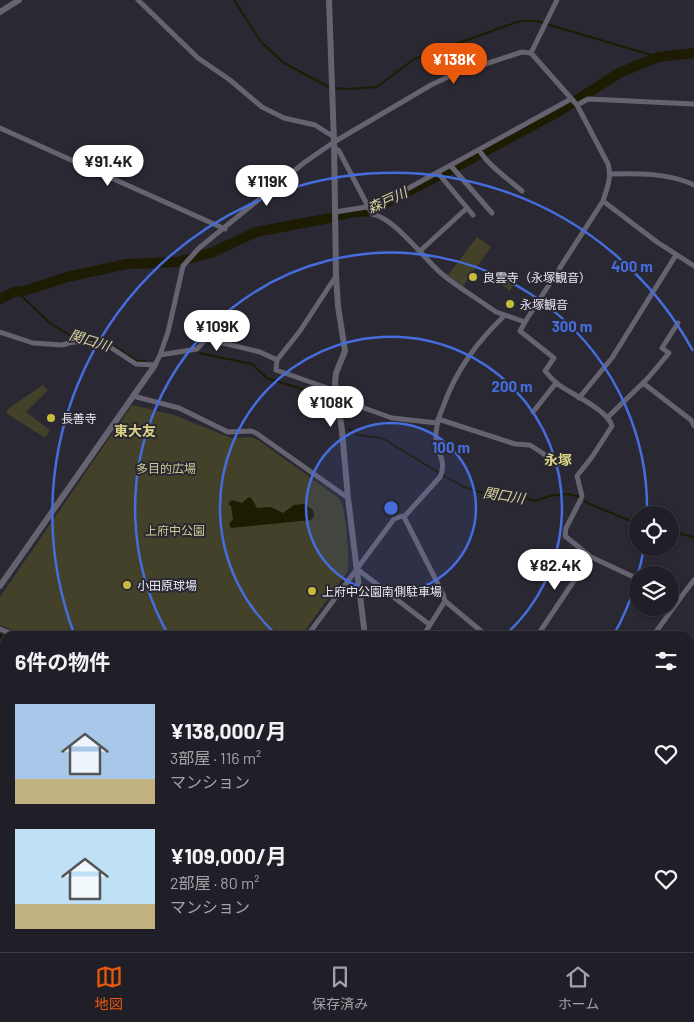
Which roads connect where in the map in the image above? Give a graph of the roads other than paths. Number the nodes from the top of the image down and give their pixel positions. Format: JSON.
{"nodes":[{"id":1,"x":18,"y":0,"type":"edge"},
{"id":2,"x":138,"y":0,"type":"edge"},
{"id":3,"x":329,"y":0,"type":"edge"},
{"id":4,"x":557,"y":0,"type":"edge"},
{"id":5,"x":0,"y":12,"type":"edge"},
{"id":6,"x":530,"y":53,"type":"junction"},
{"id":7,"x":571,"y":99,"type":"junction"},
{"id":8,"x":694,"y":104,"type":"edge"},
{"id":9,"x":577,"y":105,"type":"junction"},
{"id":10,"x":0,"y":128,"type":"edge"},
{"id":11,"x":334,"y":142,"type":"junction"},
{"id":12,"x":479,"y":150,"type":"junction"},
{"id":13,"x":451,"y":166,"type":"junction"},
{"id":14,"x":438,"y":173,"type":"junction"},
{"id":15,"x":610,"y":174,"type":"junction"},
{"id":16,"x":694,"y":185,"type":"edge"},
{"id":17,"x":522,"y":191,"type":"dead end"},
{"id":18,"x":603,"y":201,"type":"junction"},
{"id":19,"x":367,"y":207,"type":"junction"},
{"id":20,"x":467,"y":208,"type":"junction"},
{"id":21,"x":335,"y":212,"type":"junction"},
{"id":22,"x":492,"y":212,"type":"dead end"},
{"id":23,"x":473,"y":215,"type":"dead end"},
{"id":24,"x":225,"y":229,"type":"junction"},
{"id":25,"x":420,"y":252,"type":"junction"},
{"id":26,"x":676,"y":255,"type":"junction"},
{"id":27,"x":694,"y":266,"type":"edge"},
{"id":28,"x":336,"y":275,"type":"junction"},
{"id":29,"x":505,"y":315,"type":"junction"},
{"id":30,"x":525,"y":322,"type":"junction"},
{"id":31,"x":678,"y":323,"type":"dead end"},
{"id":32,"x":0,"y":332,"type":"edge"},
{"id":33,"x":160,"y":356,"type":"junction"},
{"id":34,"x":277,"y":360,"type":"junction"},
{"id":35,"x":155,"y":365,"type":"junction"},
{"id":36,"x":556,"y":383,"type":"junction"},
{"id":37,"x":643,"y":383,"type":"junction"},
{"id":38,"x":336,"y":392,"type":"junction"},
{"id":39,"x":133,"y":396,"type":"junction"},
{"id":40,"x":578,"y":398,"type":"junction"},
{"id":41,"x":533,"y":412,"type":"dead end"},
{"id":42,"x":608,"y":417,"type":"junction"},
{"id":43,"x":438,"y":421,"type":"junction"},
{"id":44,"x":694,"y":426,"type":"edge"},
{"id":45,"x":559,"y":464,"type":"dead end"},
{"id":46,"x":348,"y":498,"type":"junction"},
{"id":47,"x":404,"y":517,"type":"junction"},
{"id":48,"x":590,"y":556,"type":"junction"},
{"id":49,"x":356,"y":568,"type":"junction"},
{"id":50,"x":629,"y":575,"type":"edge"},
{"id":51,"x":694,"y":580,"type":"edge"},
{"id":52,"x":0,"y":586,"type":"edge"},
{"id":53,"x":681,"y":597,"type":"joint"},
{"id":54,"x":444,"y":601,"type":"junction"},
{"id":55,"x":430,"y":625,"type":"junction"},
{"id":56,"x":311,"y":631,"type":"edge"},
{"id":57,"x":364,"y":631,"type":"edge"},
{"id":58,"x":426,"y":631,"type":"edge"},
{"id":59,"x":481,"y":631,"type":"edge"},
{"id":60,"x":540,"y":631,"type":"edge"},
{"id":61,"x":657,"y":631,"type":"edge"}],
"edges":[{"from":1,"to":5,"type":"street"},
{"from":2,"to":11,"type":"street"},
{"from":3,"to":11,"type":"street"},
{"from":4,"to":6,"type":"street"},
{"from":6,"to":7,"type":"street"},
{"from":6,"to":11,"type":"street"},
{"from":7,"to":9,"type":"street"},
{"from":7,"to":12,"type":"street"},
{"from":8,"to":9,"type":"street"},
{"from":9,"to":15,"type":"street"},
{"from":10,"to":24,"type":"street"},
{"from":11,"to":19,"type":"street"},
{"from":11,"to":21,"type":"street"},
{"from":11,"to":24,"type":"street"},
{"from":12,"to":13,"type":"street"},
{"from":12,"to":17,"type":"street"},
{"from":13,"to":14,"type":"street"},
{"from":13,"to":22,"type":"street"},
{"from":14,"to":19,"type":"street"},
{"from":14,"to":20,"type":"street"},
{"from":15,"to":16,"type":"street"},
{"from":15,"to":18,"type":"street"},
{"from":18,"to":26,"type":"street"},
{"from":18,"to":30,"type":"street"},
{"from":19,"to":21,"type":"street"},
{"from":19,"to":25,"type":"street"},
{"from":20,"to":23,"type":"street"},
{"from":20,"to":25,"type":"street"},
{"from":21,"to":28,"type":"street"},
{"from":24,"to":33,"type":"street"},
{"from":25,"to":29,"type":"street"},
{"from":26,"to":27,"type":"street"},
{"from":26,"to":40,"type":"street"},
{"from":28,"to":34,"type":"street"},
{"from":28,"to":38,"type":"street"},
{"from":29,"to":30,"type":"street"},
{"from":29,"to":43,"type":"street"},
{"from":30,"to":36,"type":"street"},
{"from":31,"to":37,"type":"street"},
{"from":32,"to":35,"type":"street"},
{"from":33,"to":34,"type":"street"},
{"from":33,"to":35,"type":"street"},
{"from":34,"to":38,"type":"street"},
{"from":35,"to":39,"type":"street"},
{"from":36,"to":40,"type":"street"},
{"from":36,"to":41,"type":"street"},
{"from":37,"to":42,"type":"street"},
{"from":37,"to":44,"type":"street"},
{"from":38,"to":43,"type":"street"},
{"from":38,"to":46,"type":"street"},
{"from":39,"to":46,"type":"street"},
{"from":39,"to":52,"type":"street"},
{"from":40,"to":42,"type":"street"},
{"from":42,"to":48,"type":"street"},
{"from":43,"to":45,"type":"street"},
{"from":43,"to":47,"type":"street"},
{"from":46,"to":49,"type":"street"},
{"from":47,"to":49,"type":"street"},
{"from":47,"to":54,"type":"street"},
{"from":48,"to":50,"type":"street"},
{"from":48,"to":60,"type":"street"},
{"from":49,"to":55,"type":"street"},
{"from":49,"to":56,"type":"street"},
{"from":49,"to":57,"type":"street"},
{"from":51,"to":53,"type":"street"},
{"from":53,"to":61,"type":"street"},
{"from":54,"to":55,"type":"street"},
{"from":54,"to":59,"type":"street"},
{"from":55,"to":58,"type":"street"}]}
